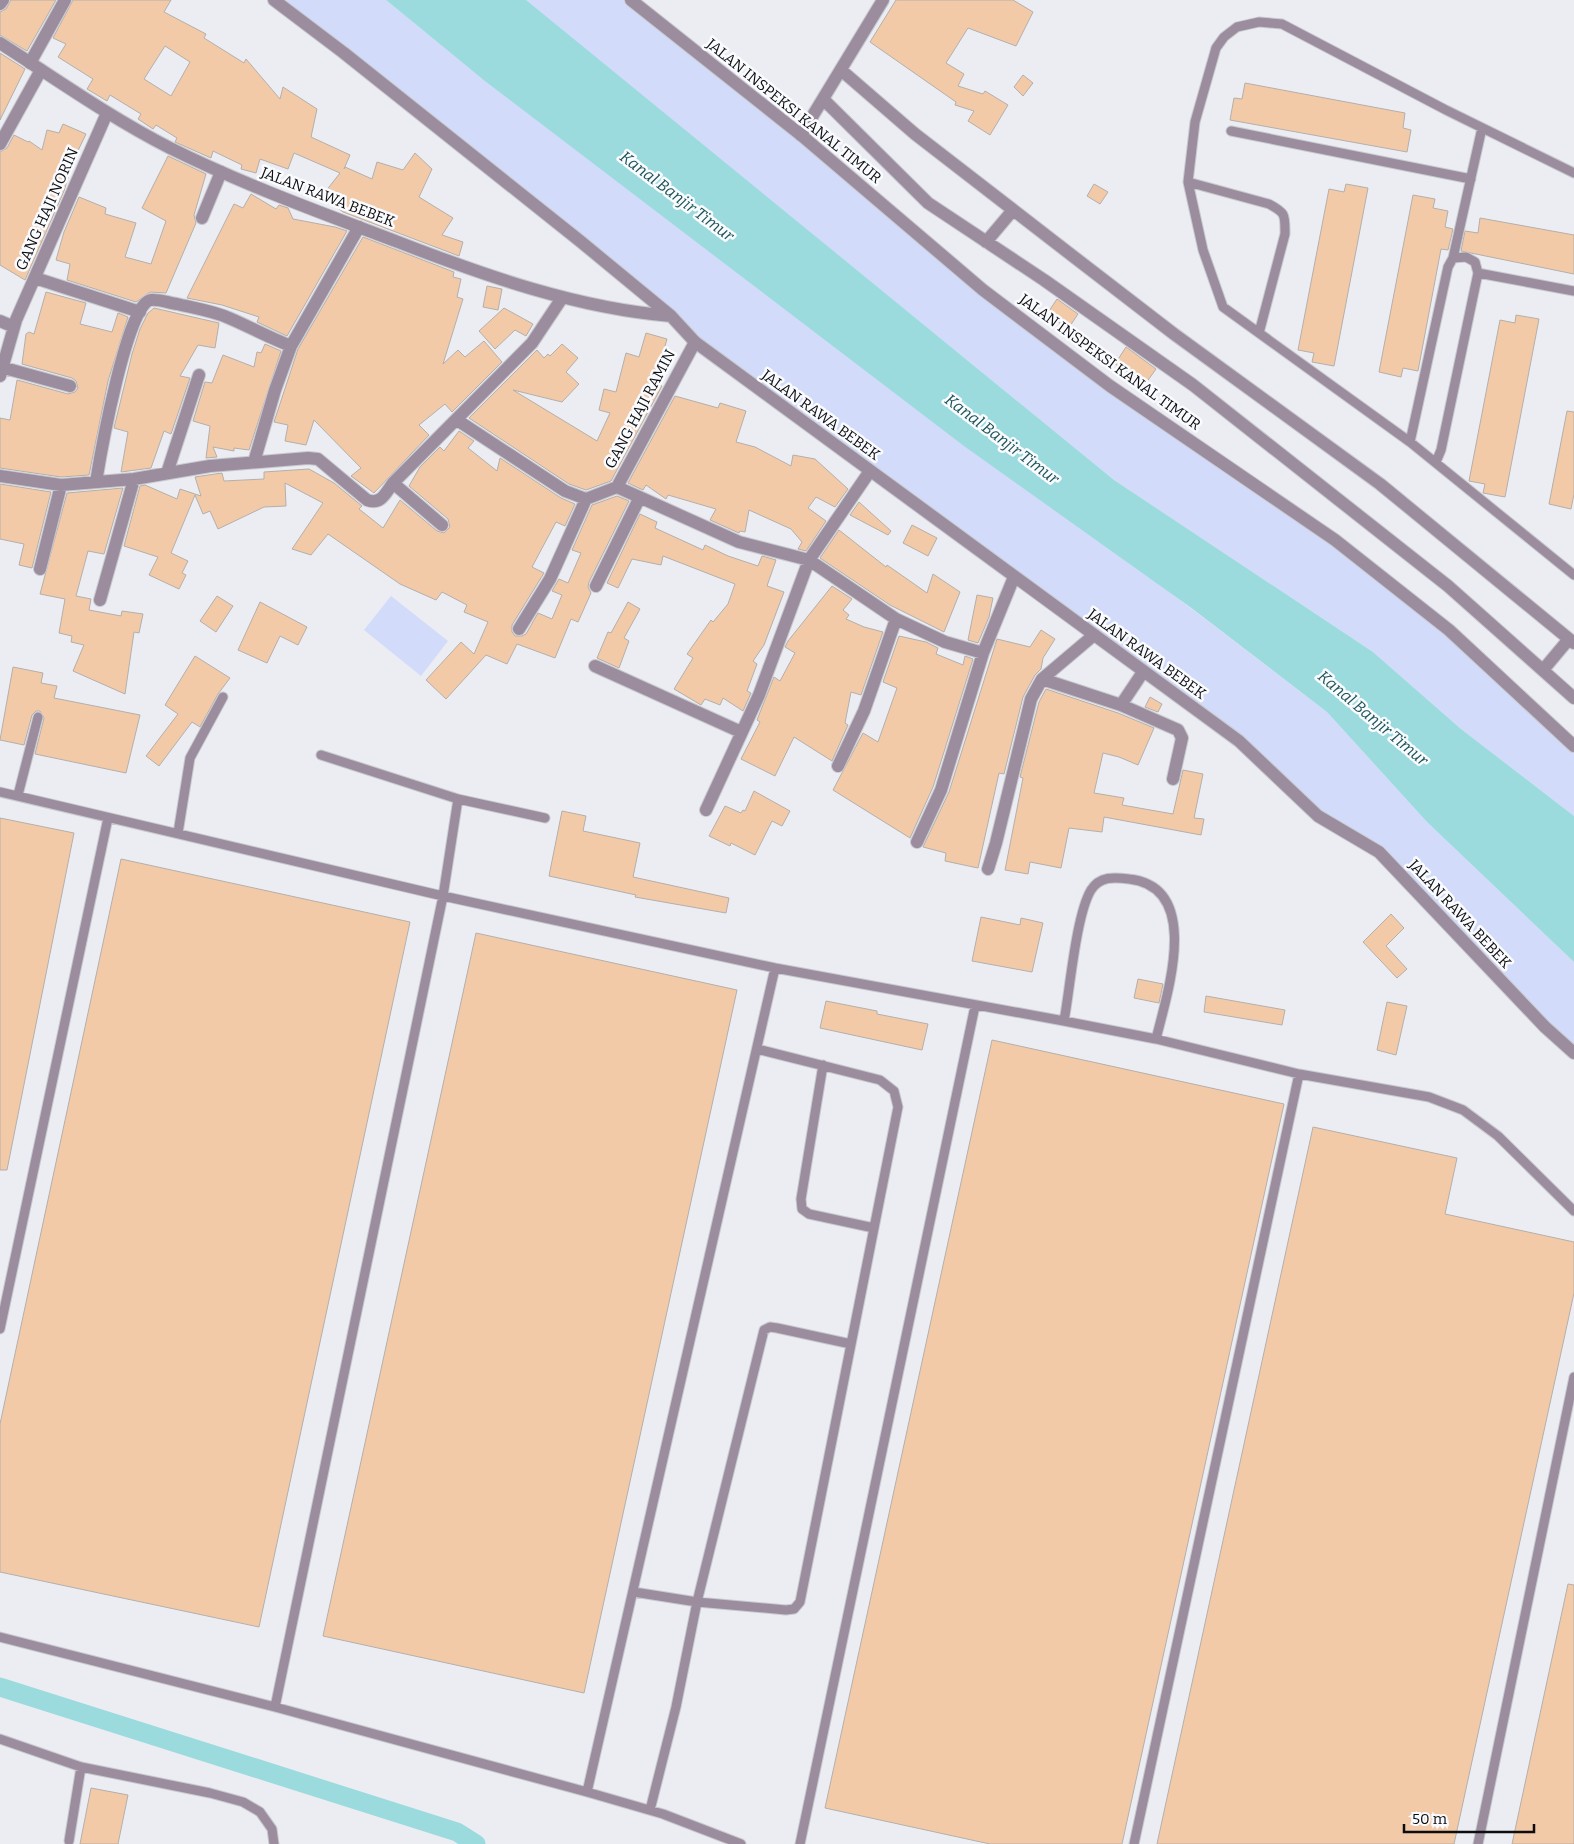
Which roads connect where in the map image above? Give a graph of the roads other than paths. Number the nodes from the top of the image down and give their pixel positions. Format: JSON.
{"nodes":[{"id":1,"x":2,"y":0,"type":"edge"},
{"id":2,"x":64,"y":0,"type":"edge"},
{"id":3,"x":274,"y":0,"type":"edge"},
{"id":4,"x":631,"y":0,"type":"edge"},
{"id":5,"x":883,"y":0,"type":"edge"},
{"id":6,"x":0,"y":4,"type":"edge"},
{"id":7,"x":0,"y":43,"type":"edge"},
{"id":8,"x":30,"y":62,"type":"junction"},
{"id":9,"x":42,"y":70,"type":"junction"},
{"id":10,"x":841,"y":70,"type":"junction"},
{"id":11,"x":823,"y":99,"type":"junction"},
{"id":12,"x":107,"y":112,"type":"junction"},
{"id":13,"x":1482,"y":128,"type":"junction"},
{"id":14,"x":1231,"y":132,"type":"dead end"},
{"id":15,"x":800,"y":134,"type":"junction"},
{"id":16,"x":0,"y":144,"type":"edge"},
{"id":17,"x":221,"y":172,"type":"junction"},
{"id":18,"x":1574,"y":174,"type":"edge"},
{"id":19,"x":1471,"y":178,"type":"junction"},
{"id":20,"x":1188,"y":182,"type":"junction"},
{"id":21,"x":1014,"y":210,"type":"junction"},
{"id":22,"x":202,"y":218,"type":"dead end"},
{"id":23,"x":359,"y":227,"type":"junction"},
{"id":24,"x":986,"y":242,"type":"junction"},
{"id":25,"x":1453,"y":258,"type":"junction"},
{"id":26,"x":1478,"y":273,"type":"junction"},
{"id":27,"x":35,"y":278,"type":"junction"},
{"id":28,"x":1574,"y":291,"type":"edge"},
{"id":29,"x":562,"y":298,"type":"junction"},
{"id":30,"x":140,"y":312,"type":"junction"},
{"id":31,"x":671,"y":316,"type":"junction"},
{"id":32,"x":0,"y":321,"type":"edge"},
{"id":33,"x":14,"y":326,"type":"junction"},
{"id":34,"x":1259,"y":333,"type":"junction"},
{"id":35,"x":695,"y":342,"type":"junction"},
{"id":36,"x":291,"y":346,"type":"junction"},
{"id":37,"x":1,"y":371,"type":"edge"},
{"id":38,"x":199,"y":375,"type":"dead end"},
{"id":39,"x":70,"y":386,"type":"dead end"},
{"id":40,"x":457,"y":420,"type":"junction"},
{"id":41,"x":1410,"y":442,"type":"junction"},
{"id":42,"x":254,"y":462,"type":"junction"},
{"id":43,"x":1436,"y":462,"type":"junction"},
{"id":44,"x":870,"y":471,"type":"junction"},
{"id":45,"x":167,"y":473,"type":"junction"},
{"id":46,"x":0,"y":476,"type":"edge"},
{"id":47,"x":134,"y":478,"type":"junction"},
{"id":48,"x":96,"y":482,"type":"junction"},
{"id":49,"x":392,"y":483,"type":"junction"},
{"id":50,"x":62,"y":485,"type":"junction"},
{"id":51,"x":617,"y":487,"type":"junction"},
{"id":52,"x":639,"y":498,"type":"junction"},
{"id":53,"x":586,"y":499,"type":"junction"},
{"id":54,"x":442,"y":526,"type":"dead end"},
{"id":55,"x":809,"y":560,"type":"junction"},
{"id":56,"x":40,"y":568,"type":"dead end"},
{"id":57,"x":1574,"y":575,"type":"edge"},
{"id":58,"x":1014,"y":577,"type":"junction"},
{"id":59,"x":596,"y":586,"type":"dead end"},
{"id":60,"x":100,"y":600,"type":"dead end"},
{"id":61,"x":896,"y":619,"type":"junction"},
{"id":62,"x":519,"y":629,"type":"dead end"},
{"id":63,"x":1094,"y":635,"type":"junction"},
{"id":64,"x":1572,"y":641,"type":"edge"},
{"id":65,"x":983,"y":653,"type":"junction"},
{"id":66,"x":595,"y":666,"type":"dead end"},
{"id":67,"x":1543,"y":670,"type":"junction"},
{"id":68,"x":1143,"y":672,"type":"junction"},
{"id":69,"x":1042,"y":679,"type":"junction"},
{"id":70,"x":223,"y":697,"type":"dead end"},
{"id":71,"x":1574,"y":698,"type":"edge"},
{"id":72,"x":1121,"y":705,"type":"junction"},
{"id":73,"x":38,"y":717,"type":"dead end"},
{"id":74,"x":741,"y":732,"type":"junction"},
{"id":75,"x":1574,"y":746,"type":"edge"},
{"id":76,"x":321,"y":755,"type":"dead end"},
{"id":77,"x":838,"y":766,"type":"dead end"},
{"id":78,"x":1173,"y":779,"type":"dead end"},
{"id":79,"x":0,"y":792,"type":"edge"},
{"id":80,"x":18,"y":796,"type":"junction"},
{"id":81,"x":458,"y":799,"type":"junction"},
{"id":82,"x":706,"y":810,"type":"dead end"},
{"id":83,"x":108,"y":818,"type":"junction"},
{"id":84,"x":545,"y":818,"type":"dead end"},
{"id":85,"x":178,"y":833,"type":"junction"},
{"id":86,"x":917,"y":842,"type":"dead end"},
{"id":87,"x":988,"y":869,"type":"dead end"},
{"id":88,"x":443,"y":896,"type":"junction"},
{"id":89,"x":775,"y":968,"type":"junction"},
{"id":90,"x":975,"y":1006,"type":"junction"},
{"id":91,"x":1064,"y":1021,"type":"junction"},
{"id":92,"x":1156,"y":1039,"type":"junction"},
{"id":93,"x":757,"y":1049,"type":"junction"},
{"id":94,"x":1574,"y":1054,"type":"edge"},
{"id":95,"x":823,"y":1066,"type":"junction"},
{"id":96,"x":1299,"y":1074,"type":"junction"},
{"id":97,"x":1574,"y":1211,"type":"edge"},
{"id":98,"x":874,"y":1228,"type":"junction"},
{"id":99,"x":0,"y":1329,"type":"edge"},
{"id":100,"x":851,"y":1344,"type":"junction"},
{"id":101,"x":1574,"y":1377,"type":"edge"},
{"id":102,"x":634,"y":1592,"type":"junction"},
{"id":103,"x":697,"y":1602,"type":"junction"},
{"id":104,"x":0,"y":1637,"type":"edge"},
{"id":105,"x":275,"y":1708,"type":"junction"},
{"id":106,"x":0,"y":1739,"type":"edge"},
{"id":107,"x":81,"y":1768,"type":"junction"},
{"id":108,"x":588,"y":1792,"type":"junction"},
{"id":109,"x":650,"y":1810,"type":"junction"},
{"id":110,"x":69,"y":1841,"type":"dead end"},
{"id":111,"x":274,"y":1844,"type":"edge"},
{"id":112,"x":740,"y":1844,"type":"edge"},
{"id":113,"x":800,"y":1844,"type":"edge"},
{"id":114,"x":1134,"y":1844,"type":"edge"},
{"id":115,"x":1478,"y":1844,"type":"edge"}],
"edges":[{"from":1,"to":6,"type":"street"},
{"from":2,"to":8,"type":"street"},
{"from":3,"to":31,"type":"street","name":"JALAN RAWA BEBEK"},
{"from":4,"to":15,"type":"street","name":"JALAN INSPEKSI KANAL TIMUR"},
{"from":5,"to":10,"type":"street"},
{"from":7,"to":8,"type":"street","name":"JALAN RAWA BEBEK"},
{"from":8,"to":9,"type":"street","name":"JALAN RAWA BEBEK"},
{"from":9,"to":12,"type":"street","name":"JALAN RAWA BEBEK"},
{"from":9,"to":16,"type":"street"},
{"from":10,"to":11,"type":"street"},
{"from":10,"to":21,"type":"street"},
{"from":11,"to":15,"type":"street"},
{"from":11,"to":24,"type":"street"},
{"from":12,"to":17,"type":"street","name":"JALAN RAWA BEBEK"},
{"from":12,"to":27,"type":"street","name":"GANG HAJI NORIN"},
{"from":13,"to":18,"type":"lane"},
{"from":13,"to":19,"type":"lane"},
{"from":13,"to":20,"type":"lane"},
{"from":14,"to":19,"type":"lane"},
{"from":15,"to":75,"type":"street","name":"JALAN INSPEKSI KANAL TIMUR"},
{"from":17,"to":22,"type":"street"},
{"from":17,"to":23,"type":"street","name":"JALAN RAWA BEBEK"},
{"from":19,"to":25,"type":"lane"},
{"from":20,"to":34,"type":"lane"},
{"from":20,"to":34,"type":"lane"},
{"from":21,"to":24,"type":"street"},
{"from":21,"to":64,"type":"street"},
{"from":23,"to":29,"type":"street","name":"JALAN RAWA BEBEK"},
{"from":23,"to":36,"type":"street"},
{"from":24,"to":67,"type":"street"},
{"from":25,"to":26,"type":"lane"},
{"from":25,"to":41,"type":"lane"},
{"from":26,"to":28,"type":"lane"},
{"from":26,"to":43,"type":"lane"},
{"from":27,"to":30,"type":"street"},
{"from":27,"to":33,"type":"street","name":"GANG HAJI NORIN"},
{"from":29,"to":31,"type":"street","name":"JALAN RAWA BEBEK"},
{"from":29,"to":40,"type":"street"},
{"from":30,"to":36,"type":"street"},
{"from":30,"to":48,"type":"street"},
{"from":31,"to":35,"type":"street","name":"JALAN RAWA BEBEK"},
{"from":32,"to":33,"type":"street"},
{"from":33,"to":37,"type":"street","name":"GANG HAJI NORIN"},
{"from":34,"to":41,"type":"lane"},
{"from":35,"to":44,"type":"street","name":"JALAN RAWA BEBEK"},
{"from":35,"to":51,"type":"street","name":"GANG HAJI RAMIN"},
{"from":36,"to":42,"type":"street"},
{"from":37,"to":39,"type":"street"},
{"from":38,"to":45,"type":"street"},
{"from":40,"to":49,"type":"street"},
{"from":40,"to":53,"type":"street"},
{"from":41,"to":43,"type":"lane"},
{"from":42,"to":45,"type":"street"},
{"from":42,"to":49,"type":"street"},
{"from":43,"to":57,"type":"lane"},
{"from":44,"to":55,"type":"street"},
{"from":44,"to":58,"type":"street","name":"JALAN RAWA BEBEK"},
{"from":45,"to":47,"type":"street"},
{"from":46,"to":50,"type":"street"},
{"from":47,"to":48,"type":"street"},
{"from":47,"to":60,"type":"street"},
{"from":48,"to":50,"type":"street"},
{"from":49,"to":54,"type":"street"},
{"from":50,"to":56,"type":"street"},
{"from":51,"to":52,"type":"street"},
{"from":51,"to":53,"type":"street","name":"GANG HAJI RAMIN"},
{"from":52,"to":55,"type":"street"},
{"from":52,"to":59,"type":"street"},
{"from":53,"to":62,"type":"street"},
{"from":55,"to":61,"type":"street"},
{"from":55,"to":74,"type":"street"},
{"from":58,"to":63,"type":"street","name":"JALAN RAWA BEBEK"},
{"from":58,"to":65,"type":"street"},
{"from":61,"to":65,"type":"street"},
{"from":61,"to":77,"type":"street"},
{"from":63,"to":68,"type":"street","name":"JALAN RAWA BEBEK"},
{"from":63,"to":69,"type":"street"},
{"from":64,"to":67,"type":"street"},
{"from":65,"to":86,"type":"street"},
{"from":66,"to":74,"type":"street"},
{"from":67,"to":71,"type":"street"},
{"from":68,"to":72,"type":"street"},
{"from":68,"to":94,"type":"street","name":"JALAN RAWA BEBEK"},
{"from":69,"to":72,"type":"street"},
{"from":69,"to":87,"type":"street"},
{"from":70,"to":85,"type":"lane"},
{"from":72,"to":78,"type":"street"},
{"from":73,"to":80,"type":"lane"},
{"from":74,"to":82,"type":"street"},
{"from":76,"to":81,"type":"lane"},
{"from":79,"to":80,"type":"lane"},
{"from":80,"to":83,"type":"lane"},
{"from":81,"to":84,"type":"lane"},
{"from":81,"to":88,"type":"lane"},
{"from":83,"to":85,"type":"lane"},
{"from":83,"to":99,"type":"lane"},
{"from":85,"to":88,"type":"lane"},
{"from":88,"to":89,"type":"lane"},
{"from":88,"to":105,"type":"lane"},
{"from":89,"to":90,"type":"lane"},
{"from":89,"to":93,"type":"lane"},
{"from":90,"to":91,"type":"lane"},
{"from":90,"to":113,"type":"lane"},
{"from":91,"to":92,"type":"lane"},
{"from":91,"to":92,"type":"lane"},
{"from":92,"to":96,"type":"lane"},
{"from":93,"to":95,"type":"lane"},
{"from":93,"to":102,"type":"lane"},
{"from":95,"to":98,"type":"lane"},
{"from":95,"to":98,"type":"lane"},
{"from":96,"to":97,"type":"lane"},
{"from":96,"to":114,"type":"lane"},
{"from":98,"to":100,"type":"lane"},
{"from":100,"to":103,"type":"lane"},
{"from":100,"to":103,"type":"lane"},
{"from":101,"to":115,"type":"lane"},
{"from":102,"to":103,"type":"lane"},
{"from":102,"to":108,"type":"lane"},
{"from":103,"to":109,"type":"lane"},
{"from":104,"to":105,"type":"lane"},
{"from":105,"to":108,"type":"lane"},
{"from":106,"to":107,"type":"lane"},
{"from":107,"to":110,"type":"lane"},
{"from":107,"to":111,"type":"lane"},
{"from":108,"to":109,"type":"lane"},
{"from":109,"to":112,"type":"lane"}]}
